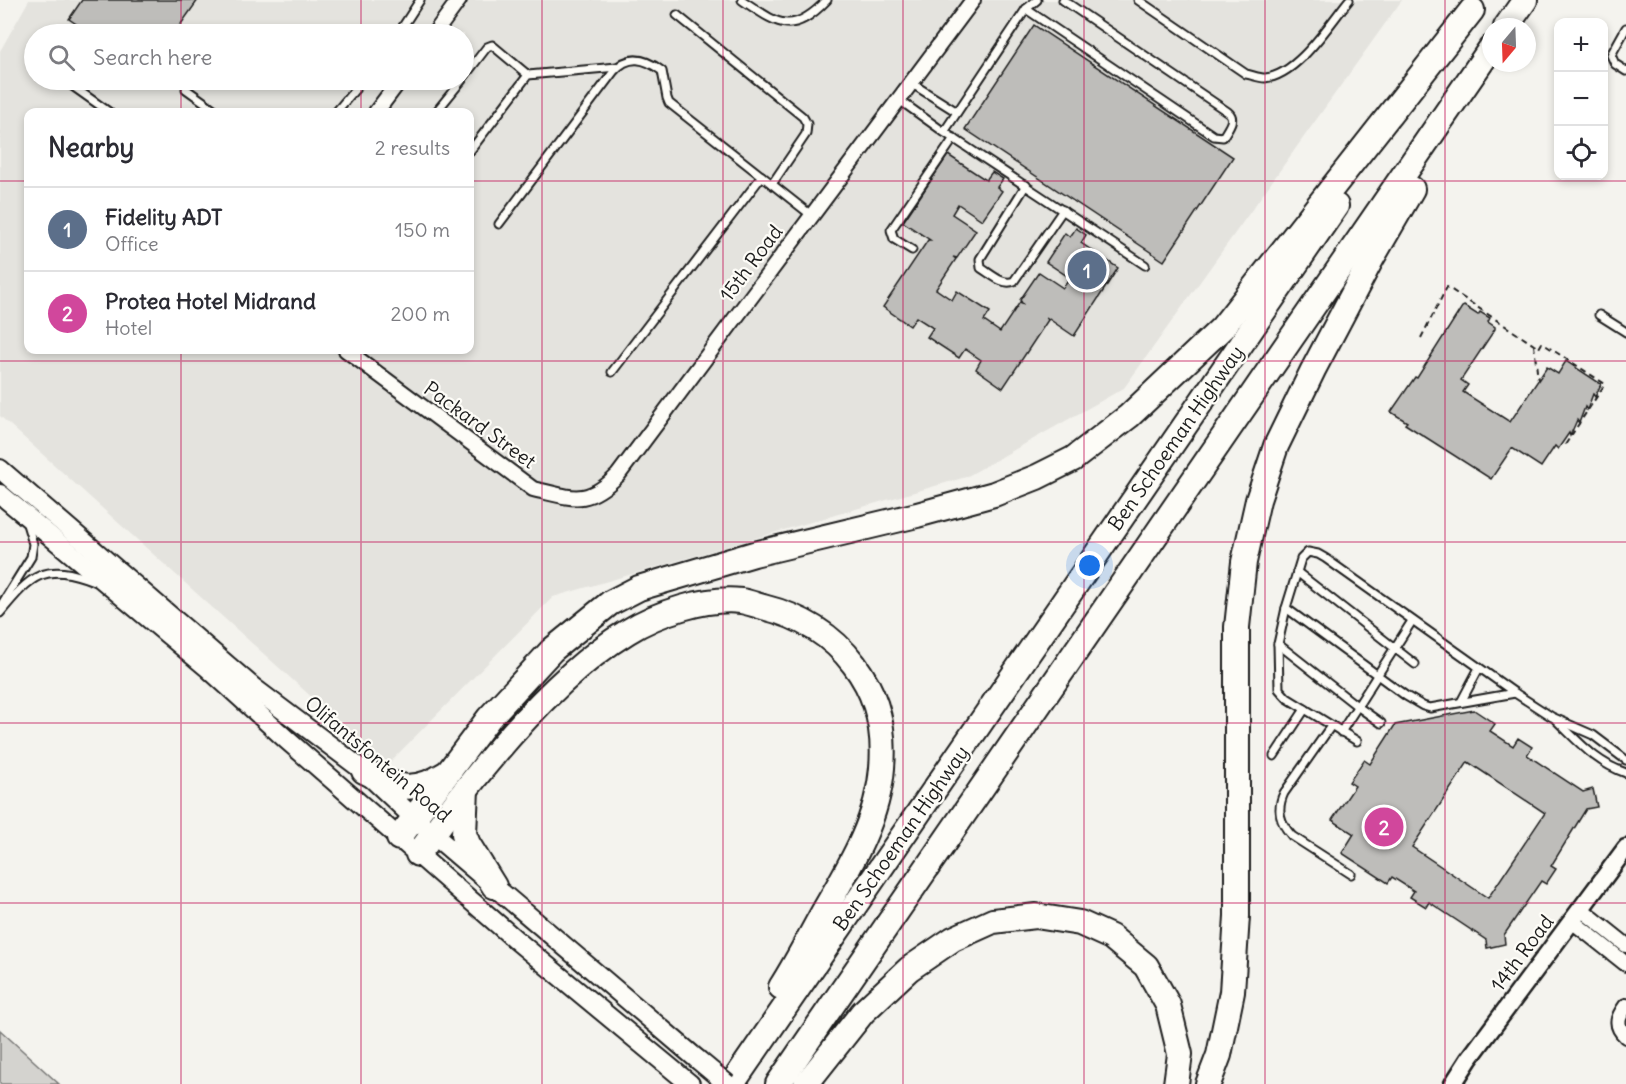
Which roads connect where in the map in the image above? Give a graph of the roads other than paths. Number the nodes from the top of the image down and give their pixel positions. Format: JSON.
{"nodes":[{"id":1,"x":420,"y":0,"type":"edge"},
{"id":2,"x":459,"y":0,"type":"edge"},
{"id":3,"x":742,"y":0,"type":"edge"},
{"id":4,"x":827,"y":0,"type":"edge"},
{"id":5,"x":973,"y":0,"type":"edge"},
{"id":6,"x":1037,"y":0,"type":"edge"},
{"id":7,"x":1063,"y":0,"type":"edge"},
{"id":8,"x":1138,"y":0,"type":"edge"},
{"id":9,"x":1348,"y":0,"type":"edge"},
{"id":10,"x":1525,"y":0,"type":"edge"},
{"id":11,"x":1475,"y":5,"type":"edge"},
{"id":12,"x":1026,"y":9,"type":"junction"},
{"id":13,"x":677,"y":15,"type":"dead end"},
{"id":14,"x":1512,"y":18,"type":"edge"},
{"id":15,"x":404,"y":24,"type":"edge"},
{"id":16,"x":441,"y":24,"type":"edge"},
{"id":17,"x":1626,"y":28,"type":"edge"},
{"id":18,"x":1482,"y":63,"type":"edge"},
{"id":19,"x":474,"y":64,"type":"edge"},
{"id":20,"x":1482,"y":66,"type":"edge"},
{"id":21,"x":617,"y":67,"type":"junction"},
{"id":22,"x":1626,"y":71,"type":"edge"},
{"id":23,"x":528,"y":75,"type":"junction"},
{"id":24,"x":911,"y":82,"type":"junction"},
{"id":25,"x":78,"y":90,"type":"edge"},
{"id":26,"x":187,"y":90,"type":"edge"},
{"id":27,"x":355,"y":90,"type":"edge"},
{"id":28,"x":392,"y":90,"type":"edge"},
{"id":29,"x":453,"y":90,"type":"edge"},
{"id":30,"x":898,"y":99,"type":"junction"},
{"id":31,"x":103,"y":108,"type":"edge"},
{"id":32,"x":213,"y":108,"type":"edge"},
{"id":33,"x":339,"y":108,"type":"edge"},
{"id":34,"x":379,"y":108,"type":"edge"},
{"id":35,"x":439,"y":108,"type":"edge"},
{"id":36,"x":957,"y":112,"type":"junction"},
{"id":37,"x":944,"y":132,"type":"junction"},
{"id":38,"x":954,"y":138,"type":"junction"},
{"id":39,"x":474,"y":146,"type":"edge"},
{"id":40,"x":762,"y":176,"type":"junction"},
{"id":41,"x":772,"y":184,"type":"junction"},
{"id":42,"x":1026,"y":185,"type":"junction"},
{"id":43,"x":1063,"y":210,"type":"junction"},
{"id":44,"x":811,"y":215,"type":"junction"},
{"id":45,"x":499,"y":224,"type":"dead end"},
{"id":46,"x":912,"y":250,"type":"dead end"},
{"id":47,"x":1145,"y":265,"type":"dead end"},
{"id":48,"x":1599,"y":315,"type":"dead end"},
{"id":49,"x":1626,"y":332,"type":"edge"},
{"id":50,"x":350,"y":354,"type":"edge"},
{"id":51,"x":612,"y":372,"type":"dead end"},
{"id":52,"x":0,"y":469,"type":"edge"},
{"id":53,"x":533,"y":489,"type":"joint"},
{"id":54,"x":0,"y":494,"type":"edge"},
{"id":55,"x":22,"y":512,"type":"junction"},
{"id":56,"x":1297,"y":573,"type":"junction"},
{"id":57,"x":114,"y":589,"type":"junction"},
{"id":58,"x":0,"y":607,"type":"edge"},
{"id":59,"x":1286,"y":608,"type":"junction"},
{"id":60,"x":0,"y":612,"type":"edge"},
{"id":61,"x":1412,"y":621,"type":"junction"},
{"id":62,"x":1278,"y":644,"type":"junction"},
{"id":63,"x":1394,"y":649,"type":"junction"},
{"id":64,"x":1415,"y":664,"type":"dead end"},
{"id":65,"x":1479,"y":668,"type":"junction"},
{"id":66,"x":1377,"y":675,"type":"junction"},
{"id":67,"x":1515,"y":693,"type":"junction"},
{"id":68,"x":1461,"y":702,"type":"junction"},
{"id":69,"x":1357,"y":706,"type":"junction"},
{"id":70,"x":1305,"y":709,"type":"junction"},
{"id":71,"x":1552,"y":717,"type":"junction"},
{"id":72,"x":1381,"y":723,"type":"dead end"},
{"id":73,"x":1331,"y":726,"type":"junction"},
{"id":74,"x":1341,"y":732,"type":"junction"},
{"id":75,"x":1356,"y":741,"type":"dead end"},
{"id":76,"x":1274,"y":756,"type":"dead end"},
{"id":77,"x":1626,"y":760,"type":"edge"},
{"id":78,"x":364,"y":771,"type":"junction"},
{"id":79,"x":448,"y":772,"type":"junction"},
{"id":80,"x":1626,"y":773,"type":"edge"},
{"id":81,"x":466,"y":789,"type":"junction"},
{"id":82,"x":415,"y":819,"type":"junction"},
{"id":83,"x":434,"y":835,"type":"junction"},
{"id":84,"x":399,"y":838,"type":"junction"},
{"id":85,"x":1626,"y":848,"type":"edge"},
{"id":86,"x":418,"y":854,"type":"junction"},
{"id":87,"x":1351,"y":874,"type":"dead end"},
{"id":88,"x":494,"y":886,"type":"junction"},
{"id":89,"x":1576,"y":915,"type":"junction"},
{"id":90,"x":1626,"y":945,"type":"edge"},
{"id":91,"x":1626,"y":964,"type":"edge"},
{"id":92,"x":1626,"y":1005,"type":"edge"},
{"id":93,"x":1626,"y":1036,"type":"edge"},
{"id":94,"x":688,"y":1082,"type":"edge"},
{"id":95,"x":719,"y":1084,"type":"edge"},
{"id":96,"x":727,"y":1084,"type":"edge"},
{"id":97,"x":732,"y":1084,"type":"edge"},
{"id":98,"x":778,"y":1084,"type":"edge"},
{"id":99,"x":806,"y":1084,"type":"edge"},
{"id":100,"x":1176,"y":1084,"type":"edge"},
{"id":101,"x":1208,"y":1084,"type":"edge"},
{"id":102,"x":1453,"y":1084,"type":"edge"}],
"edges":[{"from":1,"to":15,"type":"lane"},
{"from":2,"to":16,"type":"street"},
{"from":3,"to":4,"type":"lane"},
{"from":5,"to":24,"type":"street","name":"15th Road"},
{"from":6,"to":12,"type":"lane"},
{"from":7,"to":12,"type":"lane"},
{"from":8,"to":9,"type":"lane"},
{"from":10,"to":14,"type":"highway"},
{"from":11,"to":79,"type":"highway"},
{"from":11,"to":97,"type":"highway","name":"Ben Schoeman Highway"},
{"from":12,"to":36,"type":"lane"},
{"from":13,"to":41,"type":"lane"},
{"from":17,"to":22,"type":"lane"},
{"from":18,"to":98,"type":"highway","name":"Ben Schoeman Highway"},
{"from":19,"to":23,"type":"lane"},
{"from":20,"to":101,"type":"highway"},
{"from":21,"to":23,"type":"lane"},
{"from":21,"to":40,"type":"lane"},
{"from":21,"to":45,"type":"lane"},
{"from":23,"to":39,"type":"lane"},
{"from":24,"to":30,"type":"street","name":"15th Road"},
{"from":24,"to":36,"type":"lane"},
{"from":25,"to":31,"type":"lane"},
{"from":26,"to":32,"type":"lane"},
{"from":27,"to":33,"type":"lane"},
{"from":28,"to":34,"type":"street"},
{"from":29,"to":35,"type":"lane"},
{"from":30,"to":37,"type":"lane"},
{"from":30,"to":44,"type":"street","name":"15th Road"},
{"from":36,"to":37,"type":"lane"},
{"from":37,"to":38,"type":"lane"},
{"from":38,"to":42,"type":"lane"},
{"from":38,"to":46,"type":"lane"},
{"from":40,"to":41,"type":"lane"},
{"from":40,"to":51,"type":"lane"},
{"from":41,"to":44,"type":"lane"},
{"from":42,"to":43,"type":"lane"},
{"from":42,"to":43,"type":"lane"},
{"from":43,"to":47,"type":"lane"},
{"from":44,"to":53,"type":"street","name":"15th Road"},
{"from":48,"to":49,"type":"lane"},
{"from":50,"to":53,"type":"street","name":"Packard Street"},
{"from":52,"to":78,"type":"main road","name":"Olifantsfontein Road"},
{"from":54,"to":55,"type":"main road"},
{"from":55,"to":57,"type":"main road"},
{"from":55,"to":58,"type":"lane"},
{"from":56,"to":59,"type":"lane"},
{"from":56,"to":61,"type":"lane"},
{"from":56,"to":63,"type":"lane"},
{"from":57,"to":60,"type":"lane"},
{"from":57,"to":84,"type":"main road"},
{"from":59,"to":62,"type":"lane"},
{"from":59,"to":66,"type":"lane"},
{"from":61,"to":63,"type":"lane"},
{"from":61,"to":65,"type":"lane"},
{"from":62,"to":69,"type":"lane"},
{"from":62,"to":70,"type":"lane"},
{"from":63,"to":64,"type":"lane"},
{"from":63,"to":66,"type":"lane"},
{"from":65,"to":67,"type":"lane"},
{"from":65,"to":68,"type":"lane"},
{"from":66,"to":68,"type":"lane"},
{"from":66,"to":69,"type":"lane"},
{"from":67,"to":68,"type":"lane"},
{"from":67,"to":71,"type":"lane"},
{"from":69,"to":72,"type":"lane"},
{"from":69,"to":74,"type":"lane"},
{"from":70,"to":73,"type":"lane"},
{"from":70,"to":76,"type":"lane"},
{"from":71,"to":77,"type":"lane"},
{"from":71,"to":80,"type":"lane"},
{"from":73,"to":74,"type":"lane"},
{"from":73,"to":87,"type":"lane"},
{"from":74,"to":75,"type":"lane"},
{"from":78,"to":79,"type":"highway"},
{"from":78,"to":82,"type":"main road","name":"Olifantsfontein Road"},
{"from":79,"to":82,"type":"highway"},
{"from":81,"to":83,"type":"highway"},
{"from":81,"to":88,"type":"highway"},
{"from":81,"to":95,"type":"highway"},
{"from":82,"to":83,"type":"main road","name":"Olifantsfontein Road"},
{"from":82,"to":84,"type":"highway"},
{"from":83,"to":86,"type":"highway"},
{"from":83,"to":88,"type":"main road","name":"Olifantsfontein Road"},
{"from":84,"to":86,"type":"main road"},
{"from":85,"to":89,"type":"street","name":"14th Road"},
{"from":86,"to":94,"type":"main road"},
{"from":88,"to":96,"type":"main road","name":"Olifantsfontein Road","bridge":true},
{"from":89,"to":90,"type":"street"},
{"from":89,"to":91,"type":"street"},
{"from":89,"to":102,"type":"street","name":"14th Road"},
{"from":92,"to":93,"type":"street"},
{"from":99,"to":100,"type":"highway"}]}
